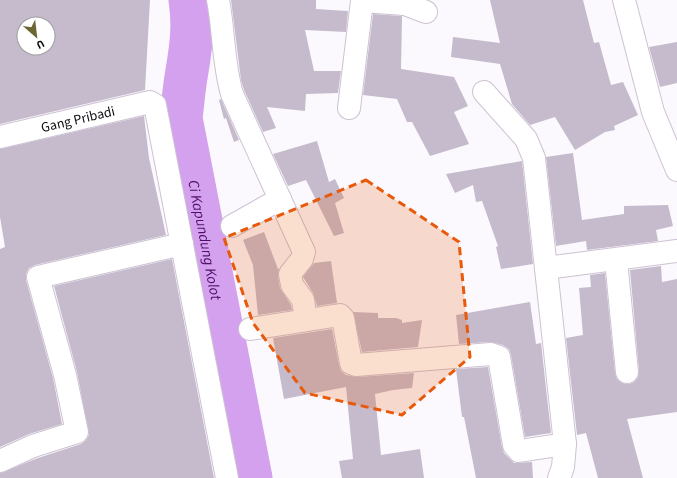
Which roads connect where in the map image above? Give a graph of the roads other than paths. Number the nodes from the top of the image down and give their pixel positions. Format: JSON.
{"nodes":[{"id":1,"x":218,"y":0,"type":"edge"},
{"id":2,"x":624,"y":0,"type":"edge"},
{"id":3,"x":405,"y":2,"type":"edge"},
{"id":4,"x":426,"y":12,"type":"dead end"},
{"id":5,"x":484,"y":92,"type":"dead end"},
{"id":6,"x":348,"y":108,"type":"dead end"},
{"id":7,"x":0,"y":137,"type":"edge"},
{"id":8,"x":677,"y":170,"type":"edge"},
{"id":9,"x":280,"y":200,"type":"junction"},
{"id":10,"x":232,"y":226,"type":"dead end"},
{"id":11,"x":182,"y":244,"type":"junction"},
{"id":12,"x":677,"y":251,"type":"edge"},
{"id":13,"x":616,"y":260,"type":"junction"},
{"id":14,"x":546,"y":268,"type":"junction"},
{"id":15,"x":306,"y":320,"type":"junction"},
{"id":16,"x":250,"y":329,"type":"dead end"},
{"id":17,"x":627,"y":372,"type":"dead end"},
{"id":18,"x":565,"y":444,"type":"junction"},
{"id":19,"x":0,"y":461,"type":"edge"},
{"id":20,"x":227,"y":478,"type":"edge"},
{"id":21,"x":559,"y":478,"type":"edge"}],
"edges":[{"from":1,"to":9,"type":"street"},
{"from":2,"to":8,"type":"street"},
{"from":3,"to":4,"type":"street"},
{"from":3,"to":6,"type":"street"},
{"from":5,"to":14,"type":"street"},
{"from":7,"to":11,"type":"street","name":"Gang Pribadi"},
{"from":9,"to":10,"type":"street"},
{"from":9,"to":15,"type":"street"},
{"from":11,"to":19,"type":"street"},
{"from":11,"to":20,"type":"street"},
{"from":12,"to":13,"type":"street"},
{"from":13,"to":14,"type":"street"},
{"from":13,"to":17,"type":"street"},
{"from":14,"to":18,"type":"street"},
{"from":15,"to":16,"type":"street"},
{"from":15,"to":18,"type":"street"},
{"from":18,"to":21,"type":"street"}]}
